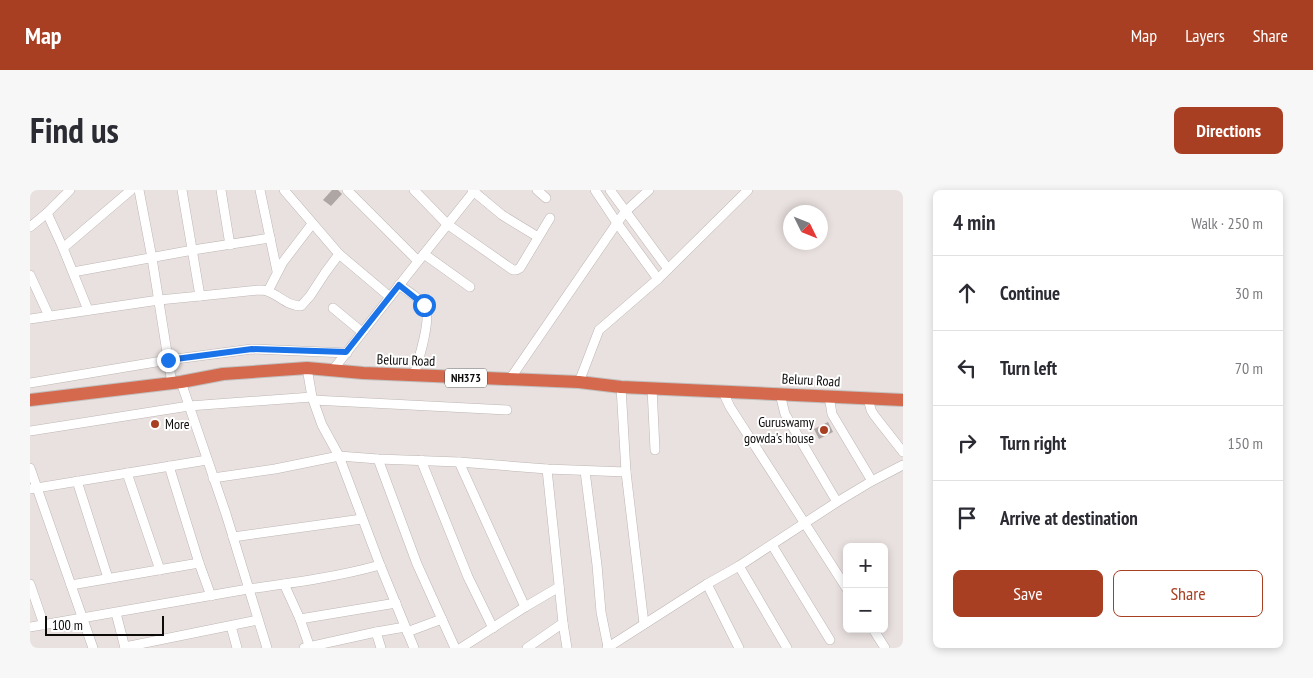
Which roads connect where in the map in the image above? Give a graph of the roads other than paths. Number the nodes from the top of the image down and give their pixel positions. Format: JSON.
{"nodes":[{"id":1,"x":70,"y":190,"type":"edge"},
{"id":2,"x":131,"y":190,"type":"edge"},
{"id":3,"x":139,"y":190,"type":"edge"},
{"id":4,"x":182,"y":190,"type":"edge"},
{"id":5,"x":221,"y":190,"type":"edge"},
{"id":6,"x":260,"y":190,"type":"edge"},
{"id":7,"x":284,"y":190,"type":"edge"},
{"id":8,"x":347,"y":190,"type":"edge"},
{"id":9,"x":414,"y":190,"type":"edge"},
{"id":10,"x":537,"y":190,"type":"edge"},
{"id":11,"x":595,"y":190,"type":"edge"},
{"id":12,"x":610,"y":190,"type":"edge"},
{"id":13,"x":649,"y":190,"type":"edge"},
{"id":14,"x":748,"y":190,"type":"edge"},
{"id":15,"x":474,"y":191,"type":"edge"},
{"id":16,"x":546,"y":198,"type":"dead end"},
{"id":17,"x":626,"y":212,"type":"junction"},
{"id":18,"x":47,"y":213,"type":"junction"},
{"id":19,"x":550,"y":218,"type":"dead end"},
{"id":20,"x":616,"y":223,"type":"junction"},
{"id":21,"x":312,"y":224,"type":"junction"},
{"id":22,"x":448,"y":224,"type":"junction"},
{"id":23,"x":30,"y":227,"type":"edge"},
{"id":24,"x":538,"y":237,"type":"junction"},
{"id":25,"x":270,"y":238,"type":"junction"},
{"id":26,"x":230,"y":245,"type":"junction"},
{"id":27,"x":63,"y":248,"type":"junction"},
{"id":28,"x":193,"y":250,"type":"junction"},
{"id":29,"x":339,"y":254,"type":"junction"},
{"id":30,"x":152,"y":258,"type":"junction"},
{"id":31,"x":421,"y":258,"type":"junction"},
{"id":32,"x":668,"y":268,"type":"junction"},
{"id":33,"x":277,"y":271,"type":"junction"},
{"id":34,"x":73,"y":272,"type":"junction"},
{"id":35,"x":30,"y":275,"type":"edge"},
{"id":36,"x":658,"y":280,"type":"junction"},
{"id":37,"x":399,"y":285,"type":"junction"},
{"id":38,"x":470,"y":287,"type":"dead end"},
{"id":39,"x":268,"y":291,"type":"junction"},
{"id":40,"x":200,"y":296,"type":"junction"},
{"id":41,"x":390,"y":296,"type":"junction"},
{"id":42,"x":159,"y":300,"type":"junction"},
{"id":43,"x":333,"y":308,"type":"dead end"},
{"id":44,"x":88,"y":310,"type":"junction"},
{"id":45,"x":49,"y":316,"type":"junction"},
{"id":46,"x":30,"y":319,"type":"edge"},
{"id":47,"x":362,"y":332,"type":"junction"},
{"id":48,"x":346,"y":352,"type":"junction"},
{"id":49,"x":168,"y":360,"type":"junction"},
{"id":50,"x":307,"y":368,"type":"junction"},
{"id":51,"x":332,"y":371,"type":"junction"},
{"id":52,"x":414,"y":376,"type":"junction"},
{"id":53,"x":510,"y":379,"type":"junction"},
{"id":54,"x":579,"y":382,"type":"junction"},
{"id":55,"x":177,"y":383,"type":"junction"},
{"id":56,"x":30,"y":384,"type":"edge"},
{"id":57,"x":621,"y":387,"type":"junction"},
{"id":58,"x":652,"y":388,"type":"junction"},
{"id":59,"x":723,"y":392,"type":"junction"},
{"id":60,"x":780,"y":394,"type":"junction"},
{"id":61,"x":829,"y":396,"type":"junction"},
{"id":62,"x":312,"y":398,"type":"junction"},
{"id":63,"x":868,"y":398,"type":"junction"},
{"id":64,"x":33,"y":399,"type":"edge"},
{"id":65,"x":903,"y":400,"type":"edge"},
{"id":66,"x":189,"y":406,"type":"junction"},
{"id":67,"x":507,"y":410,"type":"dead end"},
{"id":68,"x":30,"y":431,"type":"edge"},
{"id":69,"x":656,"y":450,"type":"dead end"},
{"id":70,"x":903,"y":452,"type":"edge"},
{"id":71,"x":338,"y":456,"type":"junction"},
{"id":72,"x":378,"y":459,"type":"junction"},
{"id":73,"x":207,"y":460,"type":"junction"},
{"id":74,"x":421,"y":460,"type":"junction"},
{"id":75,"x":458,"y":462,"type":"junction"},
{"id":76,"x":903,"y":465,"type":"edge"},
{"id":77,"x":169,"y":466,"type":"junction"},
{"id":78,"x":30,"y":468,"type":"edge"},
{"id":79,"x":547,"y":469,"type":"junction"},
{"id":80,"x":585,"y":471,"type":"junction"},
{"id":81,"x":626,"y":472,"type":"junction"},
{"id":82,"x":127,"y":473,"type":"junction"},
{"id":83,"x":214,"y":478,"type":"junction"},
{"id":84,"x":77,"y":481,"type":"junction"},
{"id":85,"x":872,"y":481,"type":"junction"},
{"id":86,"x":33,"y":489,"type":"edge"},
{"id":87,"x":837,"y":502,"type":"junction"},
{"id":88,"x":362,"y":519,"type":"junction"},
{"id":89,"x":805,"y":523,"type":"junction"},
{"id":90,"x":233,"y":537,"type":"junction"},
{"id":91,"x":772,"y":545,"type":"junction"},
{"id":92,"x":199,"y":563,"type":"junction"},
{"id":93,"x":380,"y":565,"type":"junction"},
{"id":94,"x":739,"y":566,"type":"junction"},
{"id":95,"x":160,"y":570,"type":"junction"},
{"id":96,"x":108,"y":578,"type":"junction"},
{"id":97,"x":30,"y":584,"type":"edge"},
{"id":98,"x":284,"y":584,"type":"junction"},
{"id":99,"x":707,"y":584,"type":"junction"},
{"id":100,"x":71,"y":585,"type":"junction"},
{"id":101,"x":559,"y":587,"type":"junction"},
{"id":102,"x":846,"y":588,"type":"edge"},
{"id":103,"x":248,"y":589,"type":"junction"},
{"id":104,"x":211,"y":596,"type":"junction"},
{"id":105,"x":396,"y":603,"type":"junction"},
{"id":106,"x":525,"y":607,"type":"junction"},
{"id":107,"x":116,"y":613,"type":"junction"},
{"id":108,"x":83,"y":618,"type":"junction"},
{"id":109,"x":300,"y":619,"type":"junction"},
{"id":110,"x":442,"y":619,"type":"junction"},
{"id":111,"x":258,"y":620,"type":"junction"},
{"id":112,"x":563,"y":623,"type":"junction"},
{"id":113,"x":644,"y":624,"type":"junction"},
{"id":114,"x":44,"y":625,"type":"junction"},
{"id":115,"x":231,"y":626,"type":"junction"},
{"id":116,"x":30,"y":627,"type":"edge"},
{"id":117,"x":493,"y":628,"type":"junction"},
{"id":118,"x":406,"y":630,"type":"junction"},
{"id":119,"x":376,"y":632,"type":"junction"},
{"id":120,"x":876,"y":633,"type":"edge"},
{"id":121,"x":830,"y":640,"type":"dead end"},
{"id":122,"x":125,"y":647,"type":"edge"},
{"id":123,"x":93,"y":648,"type":"edge"},
{"id":124,"x":237,"y":648,"type":"edge"},
{"id":125,"x":267,"y":648,"type":"edge"},
{"id":126,"x":308,"y":648,"type":"edge"},
{"id":127,"x":381,"y":648,"type":"edge"},
{"id":128,"x":414,"y":648,"type":"edge"},
{"id":129,"x":455,"y":648,"type":"edge"},
{"id":130,"x":461,"y":648,"type":"edge"},
{"id":131,"x":527,"y":648,"type":"edge"},
{"id":132,"x":567,"y":648,"type":"edge"},
{"id":133,"x":607,"y":648,"type":"edge"},
{"id":134,"x":739,"y":648,"type":"edge"},
{"id":135,"x":787,"y":648,"type":"edge"},
{"id":136,"x":885,"y":648,"type":"edge"}],
"edges":[{"from":1,"to":18,"type":"street"},
{"from":2,"to":27,"type":"street"},
{"from":3,"to":30,"type":"street"},
{"from":4,"to":28,"type":"street"},
{"from":5,"to":26,"type":"street"},
{"from":6,"to":25,"type":"street"},
{"from":7,"to":21,"type":"street"},
{"from":8,"to":31,"type":"street"},
{"from":9,"to":22,"type":"street"},
{"from":10,"to":16,"type":"street"},
{"from":11,"to":20,"type":"street"},
{"from":12,"to":17,"type":"street"},
{"from":13,"to":17,"type":"street"},
{"from":14,"to":32,"type":"street"},
{"from":15,"to":22,"type":"street"},
{"from":15,"to":24,"type":"street"},
{"from":17,"to":20,"type":"street"},
{"from":17,"to":32,"type":"street"},
{"from":18,"to":23,"type":"street"},
{"from":18,"to":27,"type":"street"},
{"from":19,"to":24,"type":"street"},
{"from":20,"to":36,"type":"street"},
{"from":20,"to":53,"type":"street"},
{"from":21,"to":29,"type":"street"},
{"from":21,"to":33,"type":"street"},
{"from":22,"to":24,"type":"street"},
{"from":22,"to":31,"type":"street"},
{"from":25,"to":26,"type":"street"},
{"from":25,"to":33,"type":"street"},
{"from":26,"to":28,"type":"street"},
{"from":27,"to":34,"type":"street"},
{"from":28,"to":30,"type":"street"},
{"from":28,"to":40,"type":"street"},
{"from":29,"to":39,"type":"street"},
{"from":29,"to":41,"type":"street"},
{"from":30,"to":34,"type":"street"},
{"from":30,"to":42,"type":"street"},
{"from":31,"to":37,"type":"street"},
{"from":31,"to":38,"type":"street"},
{"from":32,"to":36,"type":"street"},
{"from":33,"to":39,"type":"street"},
{"from":34,"to":44,"type":"street"},
{"from":35,"to":45,"type":"street"},
{"from":36,"to":54,"type":"street"},
{"from":37,"to":41,"type":"street"},
{"from":37,"to":52,"type":"street"},
{"from":39,"to":40,"type":"street"},
{"from":40,"to":42,"type":"street"},
{"from":41,"to":47,"type":"street"},
{"from":42,"to":44,"type":"street"},
{"from":42,"to":49,"type":"street"},
{"from":43,"to":47,"type":"street"},
{"from":44,"to":45,"type":"street"},
{"from":45,"to":46,"type":"street"},
{"from":47,"to":48,"type":"street"},
{"from":48,"to":49,"type":"street"},
{"from":48,"to":51,"type":"street"},
{"from":49,"to":55,"type":"street"},
{"from":49,"to":56,"type":"street"},
{"from":50,"to":51,"type":"highway","name":"Beluru Road","number":"NH373"},
{"from":50,"to":55,"type":"highway","name":"Beluru Road","number":"NH373"},
{"from":50,"to":62,"type":"street"},
{"from":51,"to":52,"type":"highway","name":"Beluru Road","number":"NH373"},
{"from":52,"to":53,"type":"highway","name":"Beluru Road","number":"NH373"},
{"from":53,"to":54,"type":"highway","name":"Beluru Road","number":"NH373"},
{"from":54,"to":57,"type":"highway","name":"Beluru Road","number":"NH373"},
{"from":55,"to":64,"type":"highway","name":"Beluru Road","number":"NH373"},
{"from":55,"to":66,"type":"street"},
{"from":56,"to":64,"type":"street"},
{"from":57,"to":58,"type":"highway","name":"Beluru Road","number":"NH373"},
{"from":57,"to":81,"type":"street"},
{"from":58,"to":59,"type":"highway","name":"Beluru Road","number":"NH373"},
{"from":58,"to":69,"type":"street"},
{"from":59,"to":60,"type":"highway","name":"Beluru Road","number":"NH373"},
{"from":59,"to":89,"type":"street"},
{"from":60,"to":61,"type":"highway","name":"Beluru Road","number":"NH373"},
{"from":60,"to":87,"type":"street"},
{"from":61,"to":63,"type":"highway","name":"Beluru Road","number":"NH373"},
{"from":61,"to":85,"type":"street"},
{"from":62,"to":66,"type":"street"},
{"from":62,"to":67,"type":"street"},
{"from":62,"to":71,"type":"street"},
{"from":63,"to":65,"type":"highway","name":"Beluru Road","number":"NH373"},
{"from":63,"to":70,"type":"street"},
{"from":66,"to":68,"type":"street"},
{"from":66,"to":73,"type":"street"},
{"from":71,"to":72,"type":"street"},
{"from":71,"to":83,"type":"street"},
{"from":71,"to":88,"type":"street"},
{"from":72,"to":74,"type":"street"},
{"from":72,"to":110,"type":"street"},
{"from":73,"to":77,"type":"street"},
{"from":73,"to":83,"type":"street"},
{"from":74,"to":75,"type":"street"},
{"from":74,"to":117,"type":"street"},
{"from":75,"to":79,"type":"street"},
{"from":75,"to":106,"type":"street"},
{"from":76,"to":85,"type":"street"},
{"from":77,"to":82,"type":"street"},
{"from":77,"to":92,"type":"street"},
{"from":78,"to":86,"type":"street"},
{"from":79,"to":80,"type":"street"},
{"from":79,"to":101,"type":"street"},
{"from":80,"to":81,"type":"street"},
{"from":80,"to":133,"type":"street"},
{"from":81,"to":113,"type":"street"},
{"from":82,"to":84,"type":"street"},
{"from":82,"to":95,"type":"street"},
{"from":83,"to":90,"type":"street"},
{"from":84,"to":86,"type":"street"},
{"from":84,"to":96,"type":"street"},
{"from":85,"to":87,"type":"street"},
{"from":86,"to":100,"type":"street"},
{"from":87,"to":89,"type":"street"},
{"from":88,"to":90,"type":"street"},
{"from":88,"to":93,"type":"street"},
{"from":89,"to":91,"type":"street"},
{"from":89,"to":102,"type":"street"},
{"from":90,"to":103,"type":"street"},
{"from":91,"to":94,"type":"street"},
{"from":91,"to":121,"type":"street"},
{"from":92,"to":95,"type":"street"},
{"from":92,"to":104,"type":"street"},
{"from":93,"to":98,"type":"street"},
{"from":93,"to":105,"type":"street"},
{"from":94,"to":99,"type":"street"},
{"from":94,"to":135,"type":"street"},
{"from":95,"to":96,"type":"street"},
{"from":96,"to":100,"type":"street"},
{"from":97,"to":114,"type":"street"},
{"from":98,"to":103,"type":"street"},
{"from":98,"to":109,"type":"street"},
{"from":99,"to":113,"type":"street"},
{"from":99,"to":134,"type":"street"},
{"from":100,"to":108,"type":"street"},
{"from":101,"to":106,"type":"street"},
{"from":101,"to":112,"type":"street"},
{"from":103,"to":104,"type":"street"},
{"from":103,"to":111,"type":"street"},
{"from":104,"to":107,"type":"street"},
{"from":105,"to":109,"type":"street"},
{"from":105,"to":118,"type":"street"},
{"from":106,"to":117,"type":"street"},
{"from":107,"to":108,"type":"street"},
{"from":107,"to":122,"type":"street"},
{"from":108,"to":114,"type":"street"},
{"from":108,"to":123,"type":"street"},
{"from":109,"to":126,"type":"street"},
{"from":110,"to":118,"type":"street"},
{"from":110,"to":129,"type":"street"},
{"from":111,"to":115,"type":"street"},
{"from":111,"to":125,"type":"street"},
{"from":112,"to":131,"type":"street"},
{"from":112,"to":132,"type":"street"},
{"from":113,"to":133,"type":"street"},
{"from":114,"to":116,"type":"street"},
{"from":115,"to":122,"type":"street"},
{"from":115,"to":124,"type":"street"},
{"from":117,"to":130,"type":"street"},
{"from":118,"to":119,"type":"street"},
{"from":118,"to":128,"type":"street"},
{"from":119,"to":126,"type":"street"},
{"from":119,"to":127,"type":"street"},
{"from":120,"to":136,"type":"street"}]}
